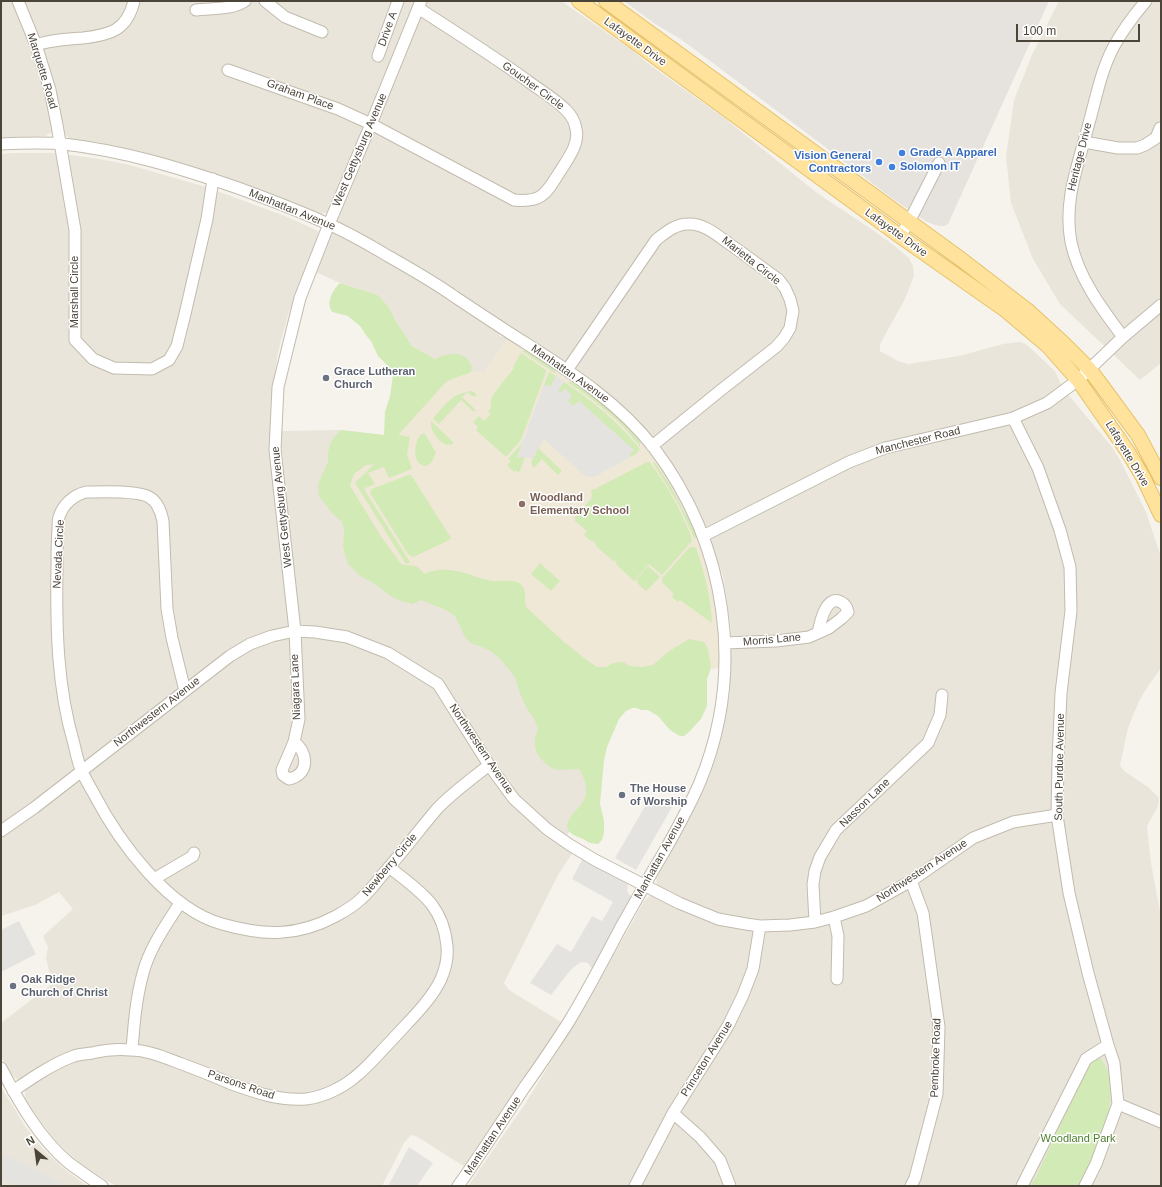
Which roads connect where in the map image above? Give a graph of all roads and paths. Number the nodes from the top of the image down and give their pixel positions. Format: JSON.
{"nodes":[{"id":1,"x":18,"y":1,"type":"edge"},
{"id":2,"x":134,"y":1,"type":"edge"},
{"id":3,"x":245,"y":1,"type":"edge"},
{"id":4,"x":265,"y":1,"type":"edge"},
{"id":5,"x":398,"y":1,"type":"edge"},
{"id":6,"x":579,"y":1,"type":"edge"},
{"id":7,"x":606,"y":1,"type":"edge"},
{"id":8,"x":617,"y":1,"type":"edge"},
{"id":9,"x":1146,"y":1,"type":"edge"},
{"id":10,"x":420,"y":3,"type":"edge"},
{"id":11,"x":196,"y":10,"type":"dead end"},
{"id":12,"x":639,"y":25,"type":"junction"},
{"id":13,"x":322,"y":32,"type":"dead end"},
{"id":14,"x":36,"y":45,"type":"junction"},
{"id":15,"x":378,"y":56,"type":"dead end"},
{"id":16,"x":228,"y":70,"type":"dead end"},
{"id":17,"x":371,"y":124,"type":"junction"},
{"id":18,"x":1160,"y":128,"type":"dead end"},
{"id":19,"x":1084,"y":142,"type":"junction"},
{"id":20,"x":1,"y":144,"type":"edge"},
{"id":21,"x":60,"y":144,"type":"junction"},
{"id":22,"x":939,"y":163,"type":"dead end"},
{"id":23,"x":213,"y":180,"type":"junction"},
{"id":24,"x":909,"y":222,"type":"junction"},
{"id":25,"x":329,"y":224,"type":"junction"},
{"id":26,"x":900,"y":236,"type":"junction"},
{"id":27,"x":1161,"y":306,"type":"edge"},
{"id":28,"x":1123,"y":337,"type":"junction"},
{"id":29,"x":567,"y":370,"type":"junction"},
{"id":30,"x":1089,"y":370,"type":"junction"},
{"id":31,"x":1078,"y":380,"type":"junction"},
{"id":32,"x":1014,"y":418,"type":"junction"},
{"id":33,"x":652,"y":446,"type":"junction"},
{"id":34,"x":1161,"y":478,"type":"edge"},
{"id":35,"x":1161,"y":515,"type":"edge"},
{"id":36,"x":702,"y":536,"type":"junction"},
{"id":37,"x":295,"y":631,"type":"junction"},
{"id":38,"x":818,"y":633,"type":"dead end"},
{"id":39,"x":725,"y":643,"type":"junction"},
{"id":40,"x":185,"y":691,"type":"junction"},
{"id":41,"x":942,"y":695,"type":"dead end"},
{"id":42,"x":294,"y":742,"type":"dead end"},
{"id":43,"x":489,"y":765,"type":"junction"},
{"id":44,"x":82,"y":771,"type":"junction"},
{"id":45,"x":1057,"y":816,"type":"junction"},
{"id":46,"x":1,"y":831,"type":"edge"},
{"id":47,"x":194,"y":852,"type":"dead end"},
{"id":48,"x":389,"y":867,"type":"junction"},
{"id":49,"x":154,"y":879,"type":"junction"},
{"id":50,"x":911,"y":881,"type":"junction"},
{"id":51,"x":645,"y":885,"type":"junction"},
{"id":52,"x":180,"y":903,"type":"junction"},
{"id":53,"x":834,"y":917,"type":"junction"},
{"id":54,"x":815,"y":922,"type":"junction"},
{"id":55,"x":760,"y":926,"type":"junction"},
{"id":56,"x":837,"y":979,"type":"dead end"},
{"id":57,"x":1108,"y":1045,"type":"junction"},
{"id":58,"x":132,"y":1050,"type":"junction"},
{"id":59,"x":1,"y":1068,"type":"edge"},
{"id":60,"x":13,"y":1091,"type":"junction"},
{"id":61,"x":1118,"y":1104,"type":"junction"},
{"id":62,"x":673,"y":1113,"type":"junction"},
{"id":63,"x":1161,"y":1122,"type":"edge"},
{"id":64,"x":102,"y":1186,"type":"edge"},
{"id":65,"x":458,"y":1186,"type":"edge"},
{"id":66,"x":635,"y":1186,"type":"edge"},
{"id":67,"x":730,"y":1186,"type":"edge"},
{"id":68,"x":911,"y":1186,"type":"edge"},
{"id":69,"x":1022,"y":1186,"type":"edge"},
{"id":70,"x":1085,"y":1186,"type":"edge"}],
"edges":[{"from":1,"to":14,"type":"street","name":"Marquette Road"},
{"from":2,"to":14,"type":"street"},
{"from":3,"to":11,"type":"street"},
{"from":4,"to":13,"type":"street"},
{"from":5,"to":15,"type":"street","name":"Drive A"},
{"from":6,"to":26,"type":"main road","name":"Lafayette Drive"},
{"from":7,"to":12,"type":"main road","name":"Lafayette Drive"},
{"from":8,"to":12,"type":"main road"},
{"from":9,"to":19,"type":"street","name":"Heritage Drive"},
{"from":10,"to":17,"type":"street","name":"West Gettysburg Avenue"},
{"from":10,"to":17,"type":"street","name":"Goucher Circle"},
{"from":12,"to":24,"type":"main road","name":"Lafayette Drive"},
{"from":14,"to":21,"type":"street","name":"Marquette Road"},
{"from":16,"to":17,"type":"street","name":"Graham Place"},
{"from":17,"to":25,"type":"street","name":"West Gettysburg Avenue"},
{"from":18,"to":19,"type":"street"},
{"from":19,"to":28,"type":"street","name":"Heritage Drive"},
{"from":20,"to":21,"type":"street","name":"Manhattan Avenue"},
{"from":21,"to":23,"type":"street","name":"Manhattan Avenue"},
{"from":21,"to":23,"type":"street","name":"Marshall Circle"},
{"from":22,"to":24,"type":"street"},
{"from":23,"to":25,"type":"street","name":"Manhattan Avenue"},
{"from":24,"to":26,"type":"street"},
{"from":24,"to":30,"type":"main road","name":"Lafayette Drive"},
{"from":25,"to":29,"type":"street","name":"Manhattan Avenue"},
{"from":25,"to":37,"type":"street","name":"West Gettysburg Avenue"},
{"from":26,"to":31,"type":"main road","name":"Lafayette Drive"},
{"from":27,"to":28,"type":"street","name":"Manchester Road"},
{"from":28,"to":30,"type":"street","name":"Manchester Road"},
{"from":29,"to":33,"type":"street","name":"Manhattan Avenue"},
{"from":29,"to":33,"type":"street","name":"Marietta Circle"},
{"from":30,"to":31,"type":"street","name":"Manchester Road"},
{"from":30,"to":34,"type":"main road","name":"Lafayette Drive"},
{"from":31,"to":32,"type":"street","name":"Manchester Road"},
{"from":31,"to":35,"type":"main road","name":"Lafayette Drive"},
{"from":32,"to":36,"type":"street","name":"Manchester Road"},
{"from":32,"to":45,"type":"street","name":"South Purdue Avenue"},
{"from":33,"to":36,"type":"street","name":"Manhattan Avenue"},
{"from":36,"to":39,"type":"street","name":"Manhattan Avenue"},
{"from":37,"to":40,"type":"street","name":"Northwestern Avenue"},
{"from":37,"to":42,"type":"street","name":"Niagara Lane"},
{"from":37,"to":43,"type":"street","name":"Northwestern Avenue"},
{"from":38,"to":39,"type":"street","name":"Morris Lane"},
{"from":39,"to":51,"type":"street","name":"Manhattan Avenue"},
{"from":40,"to":44,"type":"street","name":"Northwestern Avenue"},
{"from":40,"to":44,"type":"street","name":"Nevada Circle"},
{"from":41,"to":54,"type":"street","name":"Nasson Lane"},
{"from":43,"to":48,"type":"street","name":"Newberry Circle"},
{"from":43,"to":51,"type":"street","name":"Northwestern Avenue"},
{"from":44,"to":46,"type":"street","name":"Northwestern Avenue"},
{"from":44,"to":49,"type":"street","name":"Newberry Circle"},
{"from":45,"to":50,"type":"street","name":"Northwestern Avenue"},
{"from":45,"to":57,"type":"street","name":"South Purdue Avenue"},
{"from":47,"to":49,"type":"street"},
{"from":48,"to":52,"type":"street","name":"Newberry Circle"},
{"from":48,"to":58,"type":"street","name":"Parsons Road"},
{"from":49,"to":52,"type":"street","name":"Newberry Circle"},
{"from":50,"to":53,"type":"street","name":"Northwestern Avenue"},
{"from":50,"to":68,"type":"street","name":"Pembroke Road"},
{"from":51,"to":55,"type":"street","name":"Northwestern Avenue"},
{"from":51,"to":65,"type":"street","name":"Manhattan Avenue"},
{"from":52,"to":58,"type":"street"},
{"from":53,"to":54,"type":"street","name":"Northwestern Avenue"},
{"from":53,"to":56,"type":"street"},
{"from":54,"to":55,"type":"street","name":"Northwestern Avenue"},
{"from":55,"to":62,"type":"street","name":"Princeton Avenue"},
{"from":57,"to":61,"type":"street","name":"South Purdue Avenue"},
{"from":57,"to":69,"type":"street"},
{"from":58,"to":60,"type":"street","name":"Parsons Road"},
{"from":59,"to":60,"type":"street"},
{"from":60,"to":64,"type":"street"},
{"from":61,"to":63,"type":"street"},
{"from":61,"to":70,"type":"street","name":"South Purdue Avenue"},
{"from":62,"to":66,"type":"street","name":"Princeton Avenue"},
{"from":62,"to":67,"type":"street"}]}
